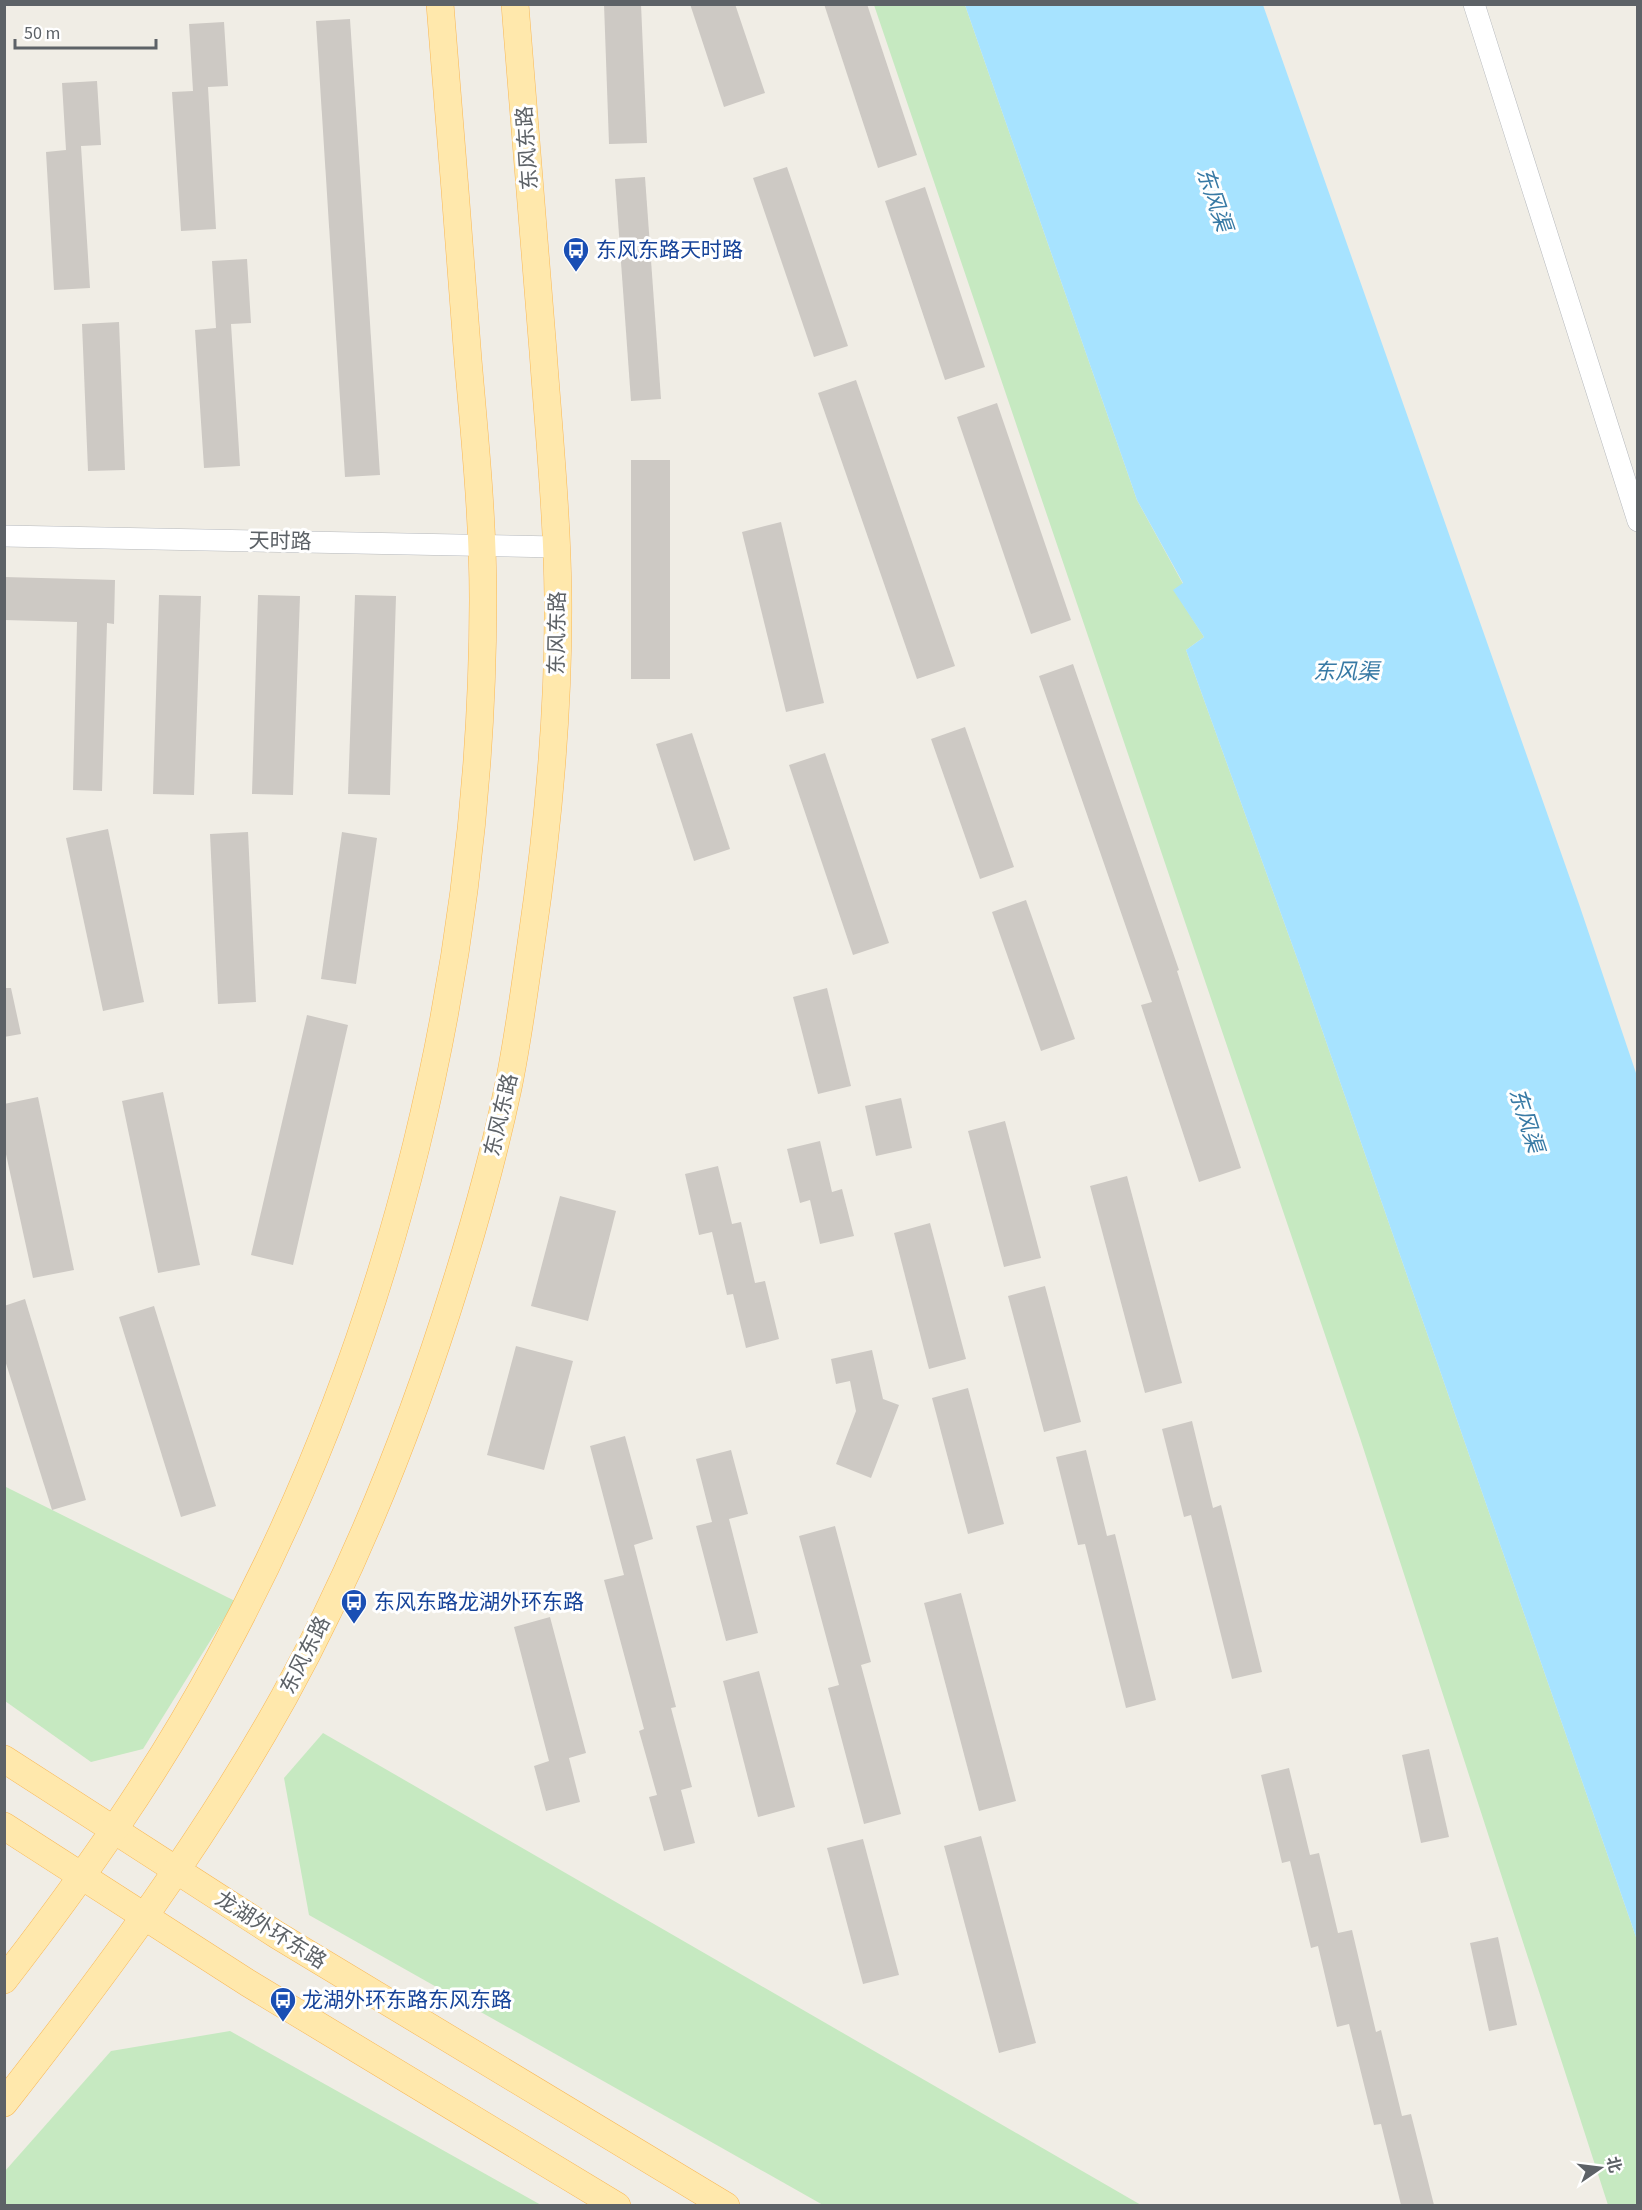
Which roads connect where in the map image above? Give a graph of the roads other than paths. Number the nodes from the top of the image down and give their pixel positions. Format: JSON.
{"nodes":[{"id":1,"x":440,"y":4,"type":"edge"},
{"id":2,"x":515,"y":4,"type":"edge"},
{"id":3,"x":1474,"y":4,"type":"edge"},
{"id":4,"x":1638,"y":521,"type":"edge"},
{"id":5,"x":4,"y":536,"type":"edge"},
{"id":6,"x":481,"y":546,"type":"junction"},
{"id":7,"x":556,"y":547,"type":"junction"},
{"id":8,"x":4,"y":1759,"type":"edge"},
{"id":9,"x":4,"y":1826,"type":"edge"},
{"id":10,"x":115,"y":1830,"type":"junction"},
{"id":11,"x":178,"y":1871,"type":"junction"},
{"id":12,"x":82,"y":1876,"type":"junction"},
{"id":13,"x":146,"y":1917,"type":"junction"},
{"id":14,"x":4,"y":1980,"type":"edge"},
{"id":15,"x":4,"y":2103,"type":"edge"},
{"id":16,"x":617,"y":2205,"type":"edge"},
{"id":17,"x":726,"y":2205,"type":"edge"}],
"edges":[{"from":1,"to":6,"type":"main road"},
{"from":2,"to":7,"type":"main road","name":"东风东路"},
{"from":3,"to":4,"type":"street"},
{"from":5,"to":6,"type":"street","name":"天时路"},
{"from":6,"to":7,"type":"street","name":"天时路"},
{"from":6,"to":10,"type":"main road"},
{"from":7,"to":11,"type":"main road","name":"东风东路"},
{"from":8,"to":10,"type":"main road","name":"龙湖外环东路"},
{"from":9,"to":12,"type":"main road"},
{"from":10,"to":11,"type":"main road","name":"龙湖外环东路"},
{"from":10,"to":12,"type":"main road"},
{"from":11,"to":13,"type":"main road","name":"东风东路"},
{"from":11,"to":17,"type":"main road","name":"龙湖外环东路"},
{"from":12,"to":13,"type":"main road"},
{"from":12,"to":14,"type":"main road"},
{"from":13,"to":15,"type":"main road","name":"东风东路"},
{"from":13,"to":16,"type":"main road"}]}
